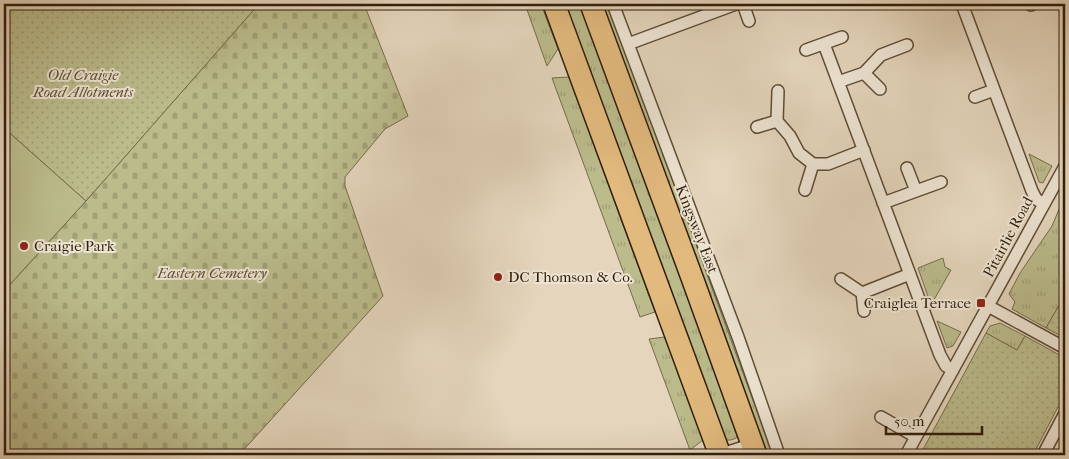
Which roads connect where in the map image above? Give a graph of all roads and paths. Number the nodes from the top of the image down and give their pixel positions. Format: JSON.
{"nodes":[{"id":1,"x":554,"y":4,"type":"edge"},
{"id":2,"x":591,"y":4,"type":"edge"},
{"id":3,"x":613,"y":4,"type":"edge"},
{"id":4,"x":736,"y":4,"type":"edge"},
{"id":5,"x":742,"y":4,"type":"edge"},
{"id":6,"x":962,"y":4,"type":"edge"},
{"id":7,"x":749,"y":21,"type":"dead end"},
{"id":8,"x":842,"y":37,"type":"dead end"},
{"id":9,"x":628,"y":44,"type":"junction"},
{"id":10,"x":824,"y":44,"type":"junction"},
{"id":11,"x":907,"y":45,"type":"dead end"},
{"id":12,"x":806,"y":50,"type":"dead end"},
{"id":13,"x":864,"y":73,"type":"junction"},
{"id":14,"x":838,"y":82,"type":"junction"},
{"id":15,"x":880,"y":89,"type":"dead end"},
{"id":16,"x":994,"y":90,"type":"junction"},
{"id":17,"x":778,"y":91,"type":"dead end"},
{"id":18,"x":975,"y":97,"type":"dead end"},
{"id":19,"x":777,"y":121,"type":"junction"},
{"id":20,"x":757,"y":127,"type":"dead end"},
{"id":21,"x":864,"y":150,"type":"junction"},
{"id":22,"x":813,"y":164,"type":"junction"},
{"id":23,"x":1065,"y":166,"type":"edge"},
{"id":24,"x":907,"y":168,"type":"dead end"},
{"id":25,"x":941,"y":182,"type":"dead end"},
{"id":26,"x":805,"y":190,"type":"dead end"},
{"id":27,"x":916,"y":191,"type":"junction"},
{"id":28,"x":883,"y":203,"type":"junction"},
{"id":29,"x":1044,"y":204,"type":"junction"},
{"id":30,"x":910,"y":274,"type":"junction"},
{"id":31,"x":841,"y":278,"type":"dead end"},
{"id":32,"x":862,"y":294,"type":"junction"},
{"id":33,"x":988,"y":306,"type":"junction"},
{"id":34,"x":864,"y":311,"type":"dead end"},
{"id":35,"x":1065,"y":348,"type":"edge"},
{"id":36,"x":953,"y":370,"type":"junction"},
{"id":37,"x":1064,"y":415,"type":"dead end"},
{"id":38,"x":881,"y":417,"type":"dead end"},
{"id":39,"x":1060,"y":435,"type":"edge"},
{"id":40,"x":916,"y":437,"type":"junction"},
{"id":41,"x":754,"y":450,"type":"edge"},
{"id":42,"x":720,"y":455,"type":"edge"},
{"id":43,"x":779,"y":455,"type":"edge"},
{"id":44,"x":906,"y":455,"type":"edge"},
{"id":45,"x":1042,"y":455,"type":"edge"}],
"edges":[{"from":1,"to":42,"type":"highway"},
{"from":2,"to":41,"type":"highway","name":"Kingsway East"},
{"from":3,"to":9,"type":"street","name":"Kingsway East"},
{"from":4,"to":9,"type":"street"},
{"from":5,"to":7,"type":"street"},
{"from":6,"to":16,"type":"street"},
{"from":8,"to":10,"type":"street"},
{"from":9,"to":43,"type":"street","name":"Kingsway East"},
{"from":10,"to":12,"type":"street"},
{"from":10,"to":14,"type":"street"},
{"from":11,"to":13,"type":"street"},
{"from":13,"to":14,"type":"street"},
{"from":13,"to":15,"type":"street"},
{"from":14,"to":21,"type":"street"},
{"from":16,"to":18,"type":"street"},
{"from":16,"to":29,"type":"street"},
{"from":17,"to":19,"type":"street"},
{"from":19,"to":20,"type":"street"},
{"from":19,"to":22,"type":"street"},
{"from":21,"to":22,"type":"street"},
{"from":21,"to":28,"type":"street"},
{"from":22,"to":26,"type":"street"},
{"from":23,"to":29,"type":"street","name":"Pitairlie Road"},
{"from":24,"to":27,"type":"street"},
{"from":25,"to":27,"type":"street"},
{"from":27,"to":28,"type":"street"},
{"from":28,"to":30,"type":"street"},
{"from":29,"to":33,"type":"street","name":"Pitairlie Road"},
{"from":30,"to":32,"type":"street"},
{"from":30,"to":36,"type":"street"},
{"from":31,"to":32,"type":"street"},
{"from":32,"to":34,"type":"street"},
{"from":33,"to":35,"type":"street"},
{"from":33,"to":36,"type":"street","name":"Pitairlie Road"},
{"from":36,"to":40,"type":"street","name":"Pitairlie Road"},
{"from":37,"to":39,"type":"street"},
{"from":38,"to":40,"type":"street"},
{"from":39,"to":45,"type":"street"},
{"from":40,"to":44,"type":"street","name":"Pitairlie Road"},
{"from":41,"to":42,"type":"street"}]}
